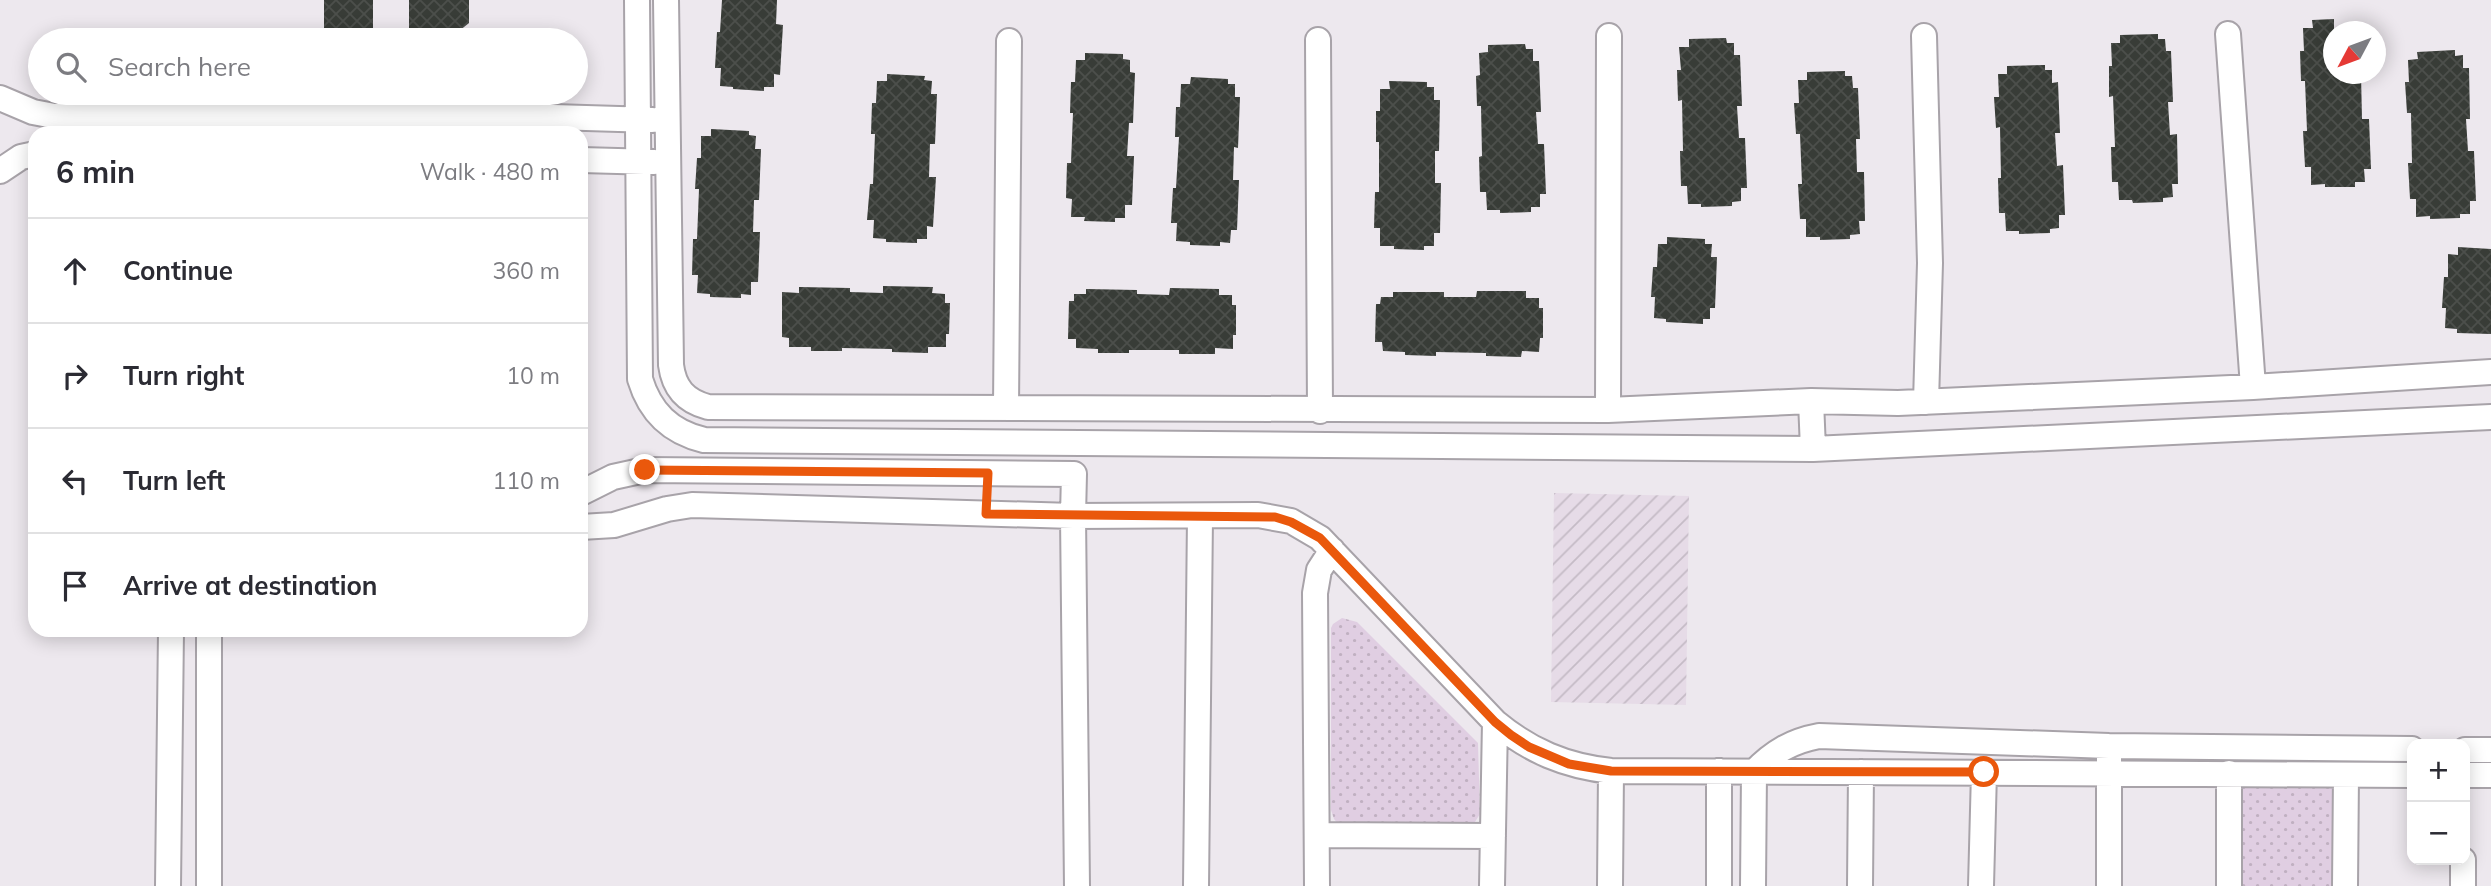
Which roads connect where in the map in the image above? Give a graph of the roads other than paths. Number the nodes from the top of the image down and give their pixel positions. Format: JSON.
{"nodes":[{"id":1,"x":637,"y":0,"type":"edge"},
{"id":2,"x":666,"y":0,"type":"edge"},
{"id":3,"x":2228,"y":34,"type":"dead end"},
{"id":4,"x":1609,"y":36,"type":"dead end"},
{"id":5,"x":1924,"y":36,"type":"dead end"},
{"id":6,"x":1318,"y":40,"type":"dead end"},
{"id":7,"x":1009,"y":41,"type":"dead end"},
{"id":8,"x":0,"y":97,"type":"edge"},
{"id":9,"x":638,"y":118,"type":"junction"},
{"id":10,"x":667,"y":121,"type":"junction"},
{"id":11,"x":92,"y":124,"type":"edge"},
{"id":12,"x":406,"y":124,"type":"edge"},
{"id":13,"x":28,"y":156,"type":"edge"},
{"id":14,"x":588,"y":160,"type":"edge"},
{"id":15,"x":638,"y":161,"type":"junction"},
{"id":16,"x":667,"y":162,"type":"junction"},
{"id":17,"x":0,"y":170,"type":"edge"},
{"id":18,"x":2491,"y":372,"type":"edge"},
{"id":19,"x":2253,"y":387,"type":"junction"},
{"id":20,"x":1811,"y":401,"type":"junction"},
{"id":21,"x":1926,"y":402,"type":"junction"},
{"id":22,"x":1006,"y":408,"type":"junction"},
{"id":23,"x":1608,"y":410,"type":"junction"},
{"id":24,"x":1320,"y":411,"type":"junction"},
{"id":25,"x":2491,"y":417,"type":"edge"},
{"id":26,"x":1813,"y":449,"type":"junction"},
{"id":27,"x":988,"y":473,"type":"junction"},
{"id":28,"x":588,"y":489,"type":"edge"},
{"id":29,"x":986,"y":514,"type":"junction"},
{"id":30,"x":1073,"y":516,"type":"junction"},
{"id":31,"x":1200,"y":517,"type":"junction"},
{"id":32,"x":588,"y":527,"type":"edge"},
{"id":33,"x":1332,"y":550,"type":"junction"},
{"id":34,"x":170,"y":637,"type":"edge"},
{"id":35,"x":209,"y":637,"type":"edge"},
{"id":36,"x":1495,"y":722,"type":"junction"},
{"id":37,"x":2109,"y":746,"type":"junction"},
{"id":38,"x":2407,"y":749,"type":"edge"},
{"id":39,"x":2470,"y":750,"type":"edge"},
{"id":40,"x":2491,"y":750,"type":"edge"},
{"id":41,"x":1611,"y":771,"type":"junction"},
{"id":42,"x":1719,"y":771,"type":"junction"},
{"id":43,"x":1754,"y":772,"type":"junction"},
{"id":44,"x":1861,"y":772,"type":"junction"},
{"id":45,"x":1984,"y":772,"type":"junction"},
{"id":46,"x":2109,"y":773,"type":"junction"},
{"id":47,"x":2229,"y":774,"type":"junction"},
{"id":48,"x":2346,"y":775,"type":"junction"},
{"id":49,"x":2407,"y":775,"type":"edge"},
{"id":50,"x":2470,"y":775,"type":"edge"},
{"id":51,"x":2491,"y":775,"type":"edge"},
{"id":52,"x":1318,"y":835,"type":"junction"},
{"id":53,"x":1493,"y":836,"type":"junction"},
{"id":54,"x":2463,"y":865,"type":"edge"},
{"id":55,"x":167,"y":886,"type":"edge"},
{"id":56,"x":209,"y":886,"type":"edge"},
{"id":57,"x":1077,"y":886,"type":"edge"},
{"id":58,"x":1196,"y":886,"type":"edge"},
{"id":59,"x":1317,"y":886,"type":"edge"},
{"id":60,"x":1492,"y":886,"type":"edge"},
{"id":61,"x":1610,"y":886,"type":"edge"},
{"id":62,"x":1719,"y":886,"type":"edge"},
{"id":63,"x":1753,"y":886,"type":"edge"},
{"id":64,"x":1860,"y":886,"type":"edge"},
{"id":65,"x":1981,"y":886,"type":"edge"},
{"id":66,"x":2109,"y":886,"type":"edge"},
{"id":67,"x":2229,"y":886,"type":"edge"},
{"id":68,"x":2345,"y":886,"type":"edge"},
{"id":69,"x":2463,"y":886,"type":"edge"}],
"edges":[{"from":1,"to":9,"type":"street"},
{"from":2,"to":10,"type":"street"},
{"from":3,"to":19,"type":"street"},
{"from":4,"to":23,"type":"street"},
{"from":5,"to":21,"type":"street"},
{"from":6,"to":24,"type":"street"},
{"from":7,"to":22,"type":"street"},
{"from":8,"to":11,"type":"street"},
{"from":9,"to":10,"type":"street"},
{"from":9,"to":12,"type":"street"},
{"from":9,"to":15,"type":"street"},
{"from":10,"to":16,"type":"street"},
{"from":11,"to":12,"type":"street"},
{"from":13,"to":17,"type":"street"},
{"from":14,"to":15,"type":"street"},
{"from":15,"to":16,"type":"street"},
{"from":15,"to":26,"type":"street"},
{"from":16,"to":22,"type":"street"},
{"from":18,"to":19,"type":"street"},
{"from":19,"to":21,"type":"street"},
{"from":20,"to":21,"type":"street"},
{"from":20,"to":23,"type":"street"},
{"from":20,"to":26,"type":"street"},
{"from":22,"to":24,"type":"street"},
{"from":23,"to":24,"type":"street"},
{"from":25,"to":26,"type":"street"},
{"from":27,"to":28,"type":"street"},
{"from":27,"to":29,"type":"street"},
{"from":27,"to":30,"type":"street"},
{"from":29,"to":30,"type":"street"},
{"from":29,"to":32,"type":"street"},
{"from":30,"to":31,"type":"street"},
{"from":30,"to":57,"type":"street"},
{"from":31,"to":33,"type":"street"},
{"from":31,"to":58,"type":"street"},
{"from":33,"to":36,"type":"street"},
{"from":33,"to":52,"type":"street"},
{"from":34,"to":55,"type":"street"},
{"from":35,"to":56,"type":"street"},
{"from":36,"to":41,"type":"street"},
{"from":36,"to":53,"type":"street"},
{"from":37,"to":38,"type":"street"},
{"from":37,"to":43,"type":"street"},
{"from":37,"to":46,"type":"street"},
{"from":39,"to":40,"type":"street"},
{"from":41,"to":42,"type":"street"},
{"from":41,"to":61,"type":"street"},
{"from":42,"to":43,"type":"street"},
{"from":42,"to":62,"type":"street"},
{"from":43,"to":44,"type":"street"},
{"from":43,"to":63,"type":"street"},
{"from":44,"to":45,"type":"street"},
{"from":44,"to":64,"type":"street"},
{"from":45,"to":46,"type":"street"},
{"from":45,"to":65,"type":"street"},
{"from":46,"to":47,"type":"street"},
{"from":46,"to":66,"type":"street"},
{"from":47,"to":48,"type":"street"},
{"from":47,"to":67,"type":"street"},
{"from":48,"to":49,"type":"street"},
{"from":48,"to":68,"type":"street"},
{"from":50,"to":51,"type":"street"},
{"from":52,"to":53,"type":"street"},
{"from":52,"to":59,"type":"street"},
{"from":53,"to":60,"type":"street"},
{"from":54,"to":69,"type":"street"}]}
